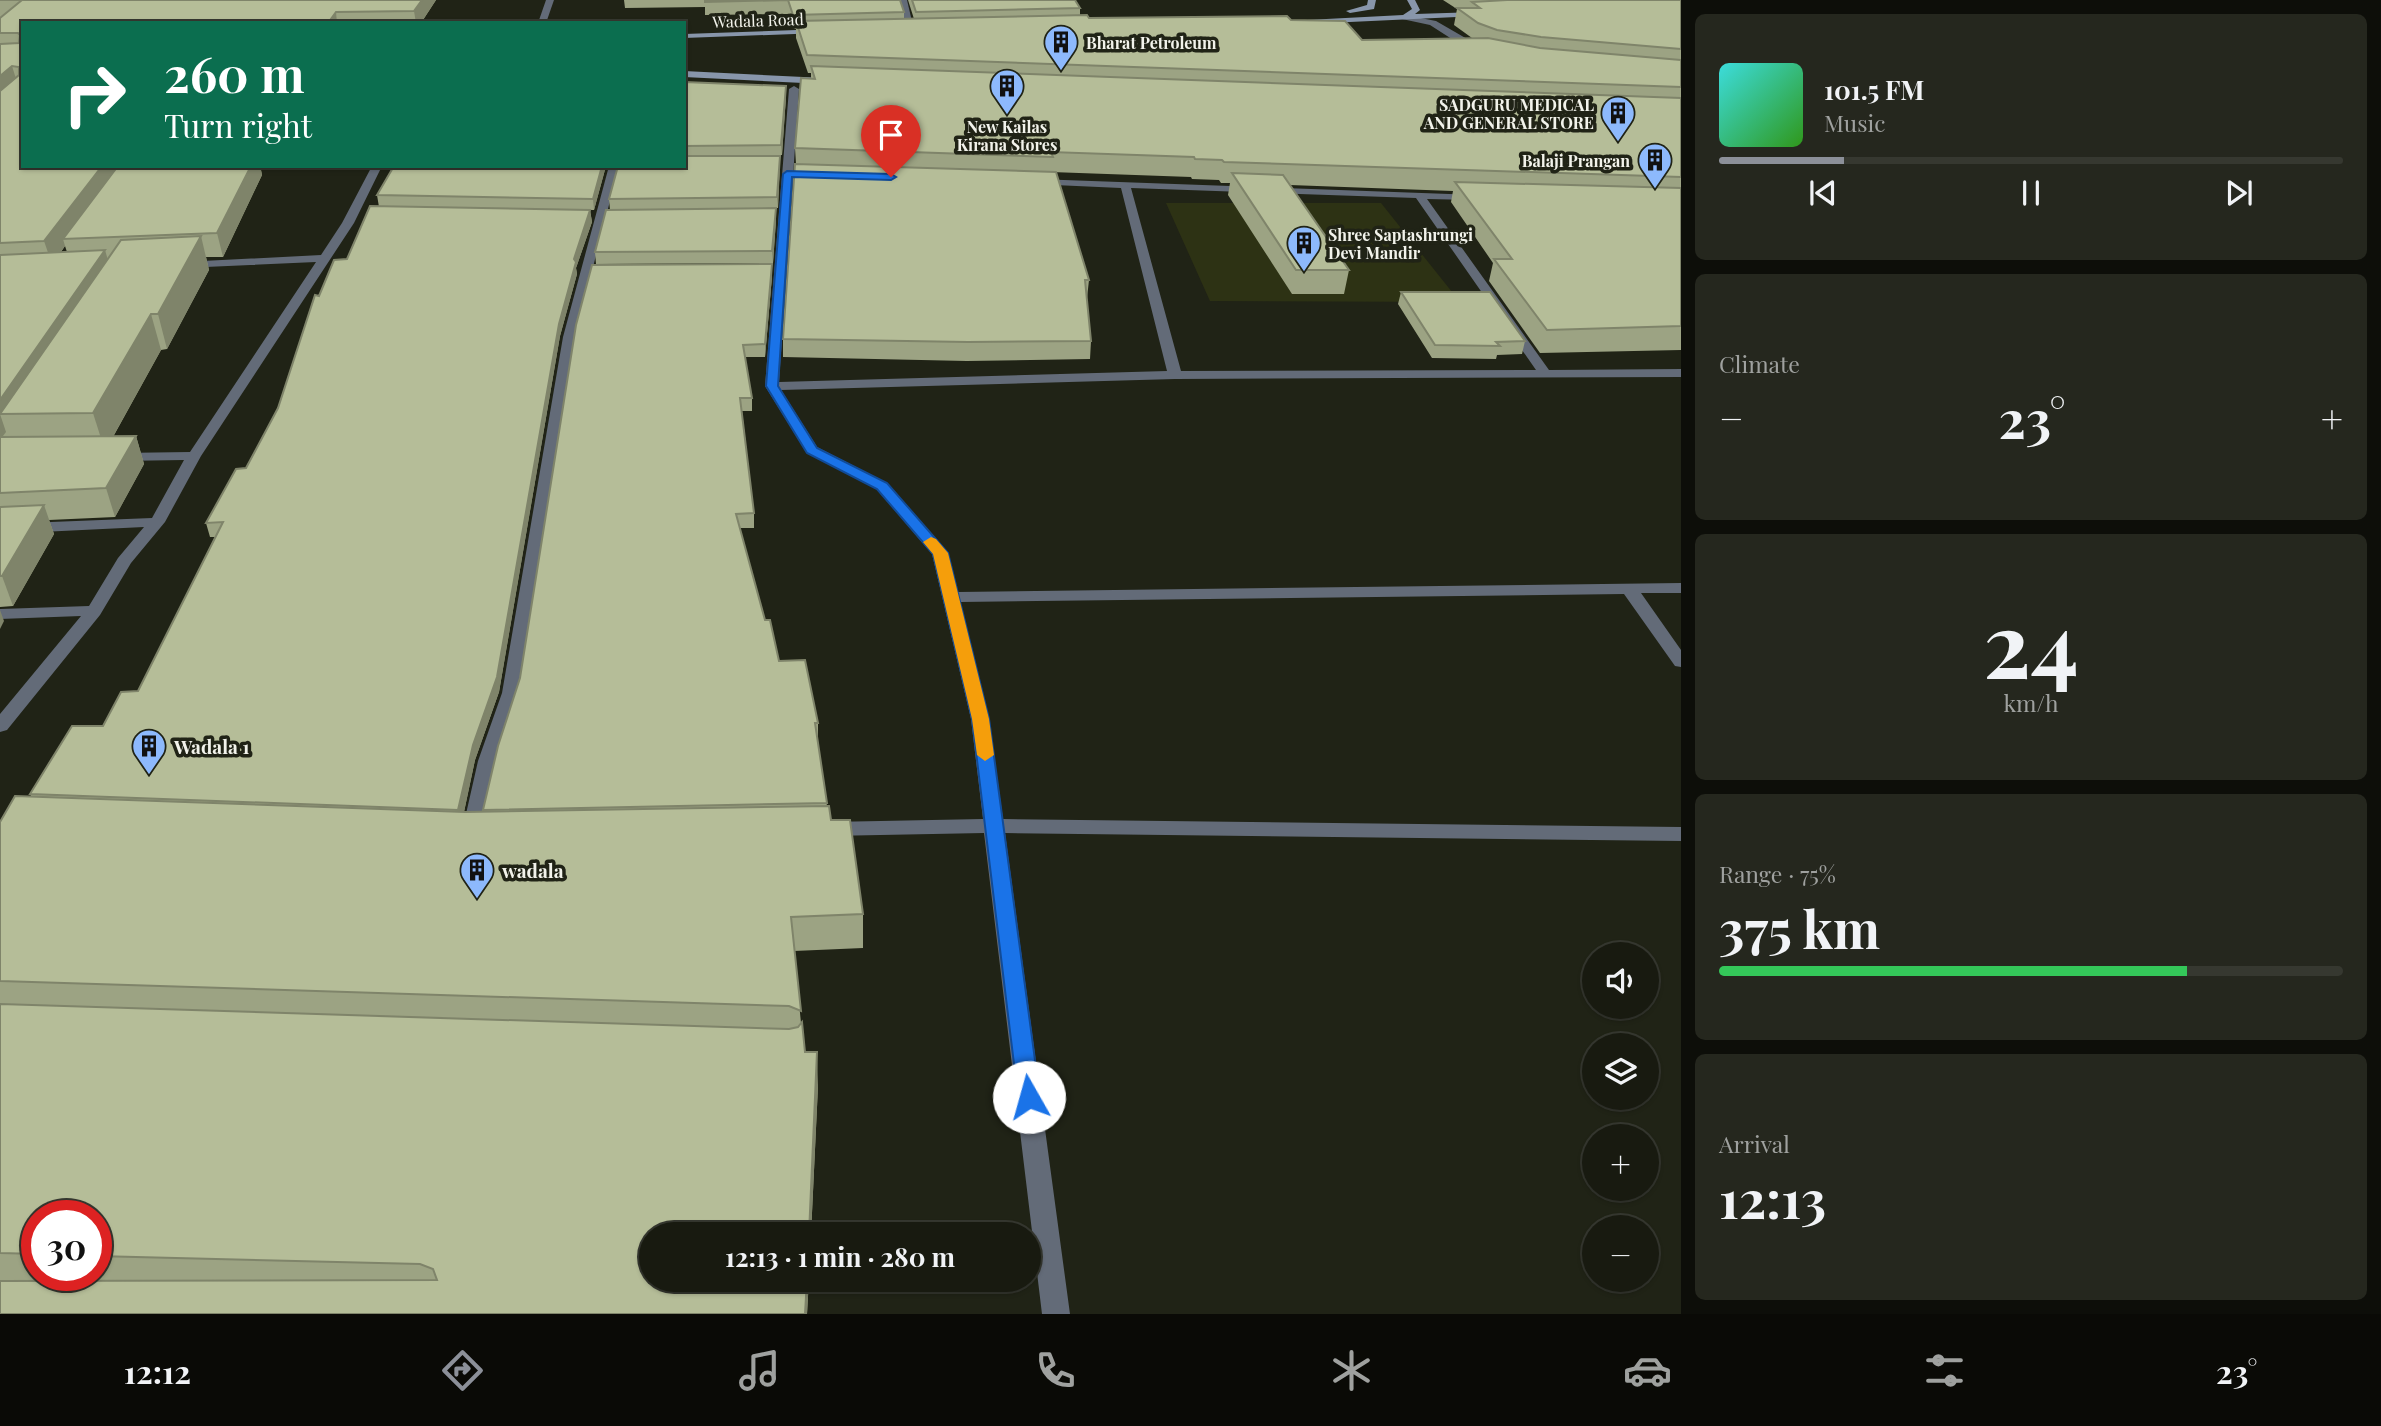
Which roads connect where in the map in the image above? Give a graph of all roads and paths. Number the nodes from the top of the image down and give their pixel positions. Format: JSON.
{"nodes":[{"id":1,"x":550,"y":0,"type":"edge"},
{"id":2,"x":903,"y":0,"type":"edge"},
{"id":3,"x":1411,"y":0,"type":"edge"},
{"id":4,"x":1371,"y":3,"type":"edge"},
{"id":5,"x":1416,"y":10,"type":"junction"},
{"id":6,"x":1405,"y":17,"type":"junction"},
{"id":7,"x":543,"y":21,"type":"edge"},
{"id":8,"x":911,"y":28,"type":"junction"},
{"id":9,"x":925,"y":28,"type":"edge"},
{"id":10,"x":898,"y":29,"type":"edge"},
{"id":11,"x":831,"y":31,"type":"edge"},
{"id":12,"x":686,"y":36,"type":"edge"},
{"id":13,"x":1490,"y":52,"type":"edge"},
{"id":14,"x":686,"y":74,"type":"edge"},
{"id":15,"x":686,"y":83,"type":"edge"},
{"id":16,"x":794,"y":89,"type":"junction"},
{"id":17,"x":376,"y":168,"type":"edge"},
{"id":18,"x":614,"y":168,"type":"edge"},
{"id":19,"x":1017,"y":181,"type":"edge"},
{"id":20,"x":1125,"y":185,"type":"junction"},
{"id":21,"x":1419,"y":195,"type":"junction"},
{"id":22,"x":1483,"y":197,"type":"edge"},
{"id":23,"x":326,"y":258,"type":"junction"},
{"id":24,"x":165,"y":266,"type":"edge"},
{"id":25,"x":1545,"y":373,"type":"junction"},
{"id":26,"x":1681,"y":373,"type":"edge"},
{"id":27,"x":1175,"y":375,"type":"junction"},
{"id":28,"x":772,"y":386,"type":"junction"},
{"id":29,"x":194,"y":456,"type":"junction"},
{"id":30,"x":97,"y":457,"type":"edge"},
{"id":31,"x":157,"y":522,"type":"junction"},
{"id":32,"x":0,"y":529,"type":"edge"},
{"id":33,"x":1629,"y":589,"type":"junction"},
{"id":34,"x":1681,"y":589,"type":"edge"},
{"id":35,"x":951,"y":597,"type":"junction"},
{"id":36,"x":94,"y":611,"type":"junction"},
{"id":37,"x":0,"y":614,"type":"edge"},
{"id":38,"x":1681,"y":662,"type":"edge"},
{"id":39,"x":0,"y":726,"type":"edge"},
{"id":40,"x":995,"y":826,"type":"junction"},
{"id":41,"x":816,"y":829,"type":"edge"},
{"id":42,"x":1681,"y":834,"type":"edge"},
{"id":43,"x":498,"y":835,"type":"edge"},
{"id":44,"x":1056,"y":1314,"type":"edge"}],
"edges":[{"from":1,"to":7,"type":"street"},
{"from":2,"to":8,"type":"street"},
{"from":3,"to":5,"type":"street"},
{"from":4,"to":5,"type":"street"},
{"from":4,"to":6,"type":"street"},
{"from":4,"to":6,"type":"street"},
{"from":5,"to":6,"type":"street"},
{"from":5,"to":6,"type":"street"},
{"from":6,"to":13,"type":"street"},
{"from":8,"to":9,"type":"street"},
{"from":8,"to":10,"type":"street"},
{"from":11,"to":12,"type":"street","name":"Wadala Road"},
{"from":14,"to":16,"type":"street"},
{"from":15,"to":16,"type":"street"},
{"from":16,"to":28,"type":"street"},
{"from":17,"to":23,"type":"street"},
{"from":18,"to":43,"type":"street"},
{"from":19,"to":20,"type":"street"},
{"from":20,"to":21,"type":"street"},
{"from":20,"to":27,"type":"street"},
{"from":21,"to":22,"type":"street"},
{"from":21,"to":25,"type":"street"},
{"from":23,"to":24,"type":"street"},
{"from":23,"to":29,"type":"street"},
{"from":25,"to":26,"type":"street"},
{"from":25,"to":27,"type":"street"},
{"from":27,"to":28,"type":"street"},
{"from":28,"to":35,"type":"street"},
{"from":29,"to":30,"type":"street"},
{"from":29,"to":31,"type":"street"},
{"from":31,"to":32,"type":"street"},
{"from":31,"to":36,"type":"street"},
{"from":33,"to":34,"type":"street"},
{"from":33,"to":35,"type":"street"},
{"from":33,"to":38,"type":"street"},
{"from":35,"to":40,"type":"street"},
{"from":36,"to":37,"type":"street"},
{"from":36,"to":39,"type":"street"},
{"from":40,"to":41,"type":"street"},
{"from":40,"to":42,"type":"street"},
{"from":40,"to":44,"type":"street"}]}
